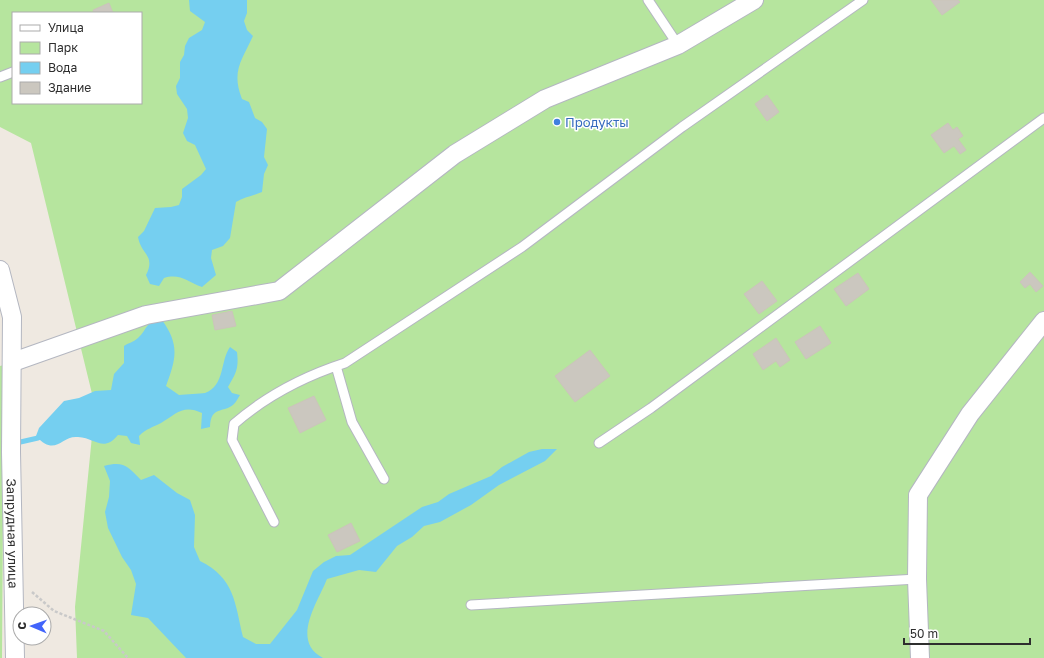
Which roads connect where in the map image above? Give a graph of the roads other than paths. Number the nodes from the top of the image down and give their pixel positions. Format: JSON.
{"nodes":[{"id":1,"x":648,"y":0,"type":"edge"},
{"id":2,"x":754,"y":0,"type":"edge"},
{"id":3,"x":863,"y":0,"type":"edge"},
{"id":4,"x":678,"y":45,"type":"junction"},
{"id":5,"x":12,"y":72,"type":"edge"},
{"id":6,"x":0,"y":77,"type":"edge"},
{"id":7,"x":1044,"y":118,"type":"edge"},
{"id":8,"x":0,"y":270,"type":"edge"},
{"id":9,"x":1044,"y":321,"type":"edge"},
{"id":10,"x":12,"y":362,"type":"junction"},
{"id":11,"x":336,"y":366,"type":"junction"},
{"id":12,"x":599,"y":443,"type":"dead end"},
{"id":13,"x":384,"y":479,"type":"dead end"},
{"id":14,"x":274,"y":522,"type":"dead end"},
{"id":15,"x":917,"y":578,"type":"junction"},
{"id":16,"x":471,"y":605,"type":"dead end"},
{"id":17,"x":15,"y":658,"type":"edge"},
{"id":18,"x":920,"y":658,"type":"edge"}],
"edges":[{"from":1,"to":4,"type":"lane"},
{"from":2,"to":4,"type":"street"},
{"from":3,"to":11,"type":"lane"},
{"from":4,"to":10,"type":"street"},
{"from":5,"to":6,"type":"lane"},
{"from":7,"to":12,"type":"lane"},
{"from":8,"to":10,"type":"street","name":"Запрудная улица"},
{"from":9,"to":15,"type":"street"},
{"from":10,"to":17,"type":"street","name":"Запрудная улица"},
{"from":11,"to":13,"type":"lane"},
{"from":11,"to":14,"type":"lane"},
{"from":15,"to":16,"type":"lane"},
{"from":15,"to":18,"type":"street"}]}
